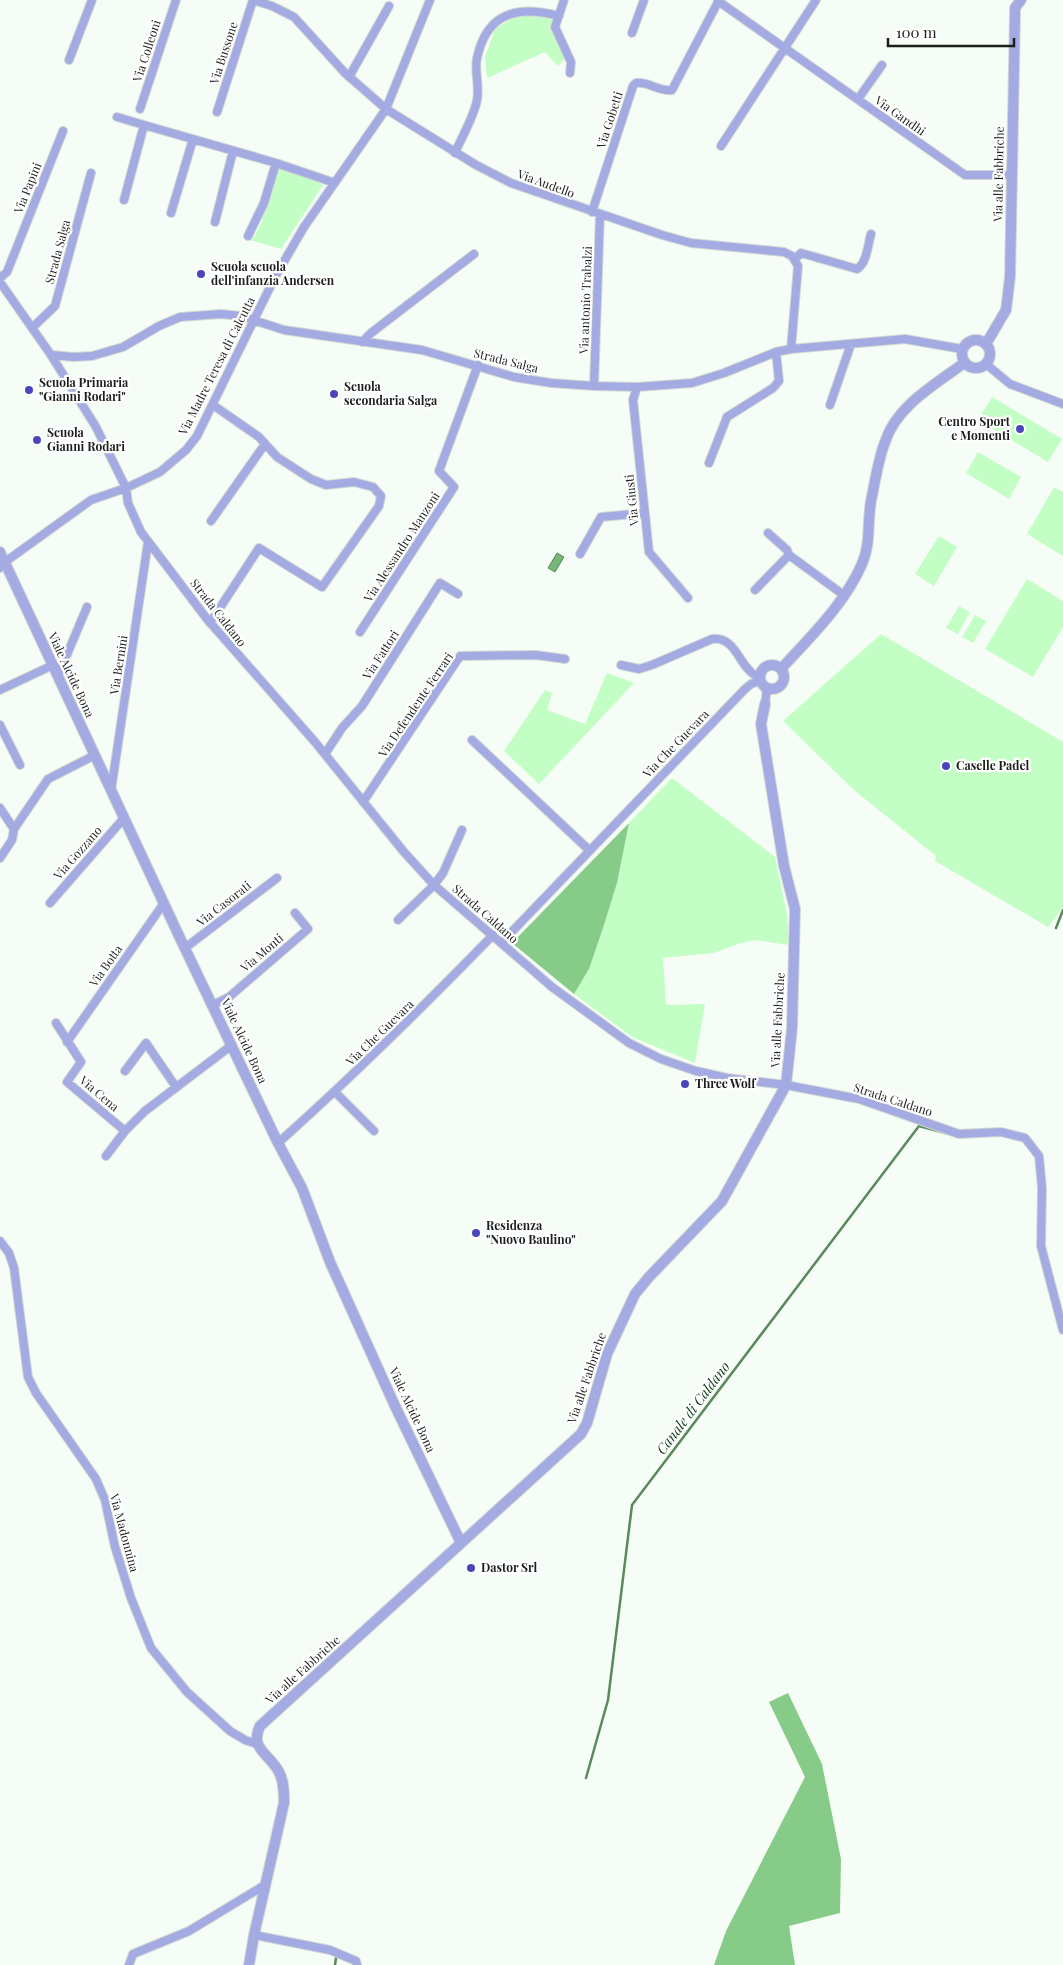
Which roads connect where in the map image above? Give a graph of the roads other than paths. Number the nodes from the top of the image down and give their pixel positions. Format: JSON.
{"nodes":[{"id":1,"x":92,"y":0,"type":"edge"},
{"id":2,"x":176,"y":0,"type":"edge"},
{"id":3,"x":253,"y":0,"type":"edge"},
{"id":4,"x":430,"y":0,"type":"edge"},
{"id":5,"x":564,"y":0,"type":"edge"},
{"id":6,"x":644,"y":0,"type":"edge"},
{"id":7,"x":816,"y":0,"type":"edge"},
{"id":8,"x":1021,"y":0,"type":"edge"},
{"id":9,"x":719,"y":1,"type":"edge"},
{"id":10,"x":389,"y":6,"type":"dead end"},
{"id":11,"x":559,"y":16,"type":"junction"},
{"id":12,"x":632,"y":33,"type":"dead end"},
{"id":13,"x":785,"y":48,"type":"junction"},
{"id":14,"x":69,"y":60,"type":"dead end"},
{"id":15,"x":882,"y":65,"type":"dead end"},
{"id":16,"x":570,"y":73,"type":"dead end"},
{"id":17,"x":349,"y":77,"type":"junction"},
{"id":18,"x":858,"y":99,"type":"junction"},
{"id":19,"x":140,"y":109,"type":"dead end"},
{"id":20,"x":386,"y":109,"type":"junction"},
{"id":21,"x":217,"y":112,"type":"dead end"},
{"id":22,"x":117,"y":117,"type":"dead end"},
{"id":23,"x":144,"y":125,"type":"junction"},
{"id":24,"x":63,"y":132,"type":"dead end"},
{"id":25,"x":193,"y":139,"type":"junction"},
{"id":26,"x":721,"y":146,"type":"dead end"},
{"id":27,"x":233,"y":151,"type":"junction"},
{"id":28,"x":454,"y":152,"type":"junction"},
{"id":29,"x":276,"y":163,"type":"junction"},
{"id":30,"x":91,"y":173,"type":"dead end"},
{"id":31,"x":1011,"y":175,"type":"junction"},
{"id":32,"x":335,"y":184,"type":"junction"},
{"id":33,"x":124,"y":200,"type":"dead end"},
{"id":34,"x":172,"y":213,"type":"dead end"},
{"id":35,"x":596,"y":213,"type":"junction"},
{"id":36,"x":215,"y":222,"type":"dead end"},
{"id":37,"x":871,"y":234,"type":"dead end"},
{"id":38,"x":248,"y":236,"type":"dead end"},
{"id":39,"x":474,"y":254,"type":"dead end"},
{"id":40,"x":795,"y":259,"type":"junction"},
{"id":41,"x":0,"y":280,"type":"edge"},
{"id":42,"x":253,"y":320,"type":"junction"},
{"id":43,"x":33,"y":328,"type":"junction"},
{"id":44,"x":362,"y":342,"type":"junction"},
{"id":45,"x":851,"y":344,"type":"junction"},
{"id":46,"x":986,"y":344,"type":"junction"},
{"id":47,"x":791,"y":349,"type":"junction"},
{"id":48,"x":962,"y":349,"type":"junction"},
{"id":49,"x":776,"y":352,"type":"junction"},
{"id":50,"x":51,"y":355,"type":"junction"},
{"id":51,"x":964,"y":363,"type":"junction"},
{"id":52,"x":986,"y":364,"type":"junction"},
{"id":53,"x":478,"y":365,"type":"junction"},
{"id":54,"x":594,"y":386,"type":"junction"},
{"id":55,"x":637,"y":387,"type":"junction"},
{"id":56,"x":1063,"y":404,"type":"edge"},
{"id":57,"x":213,"y":405,"type":"junction"},
{"id":58,"x":830,"y":405,"type":"dead end"},
{"id":59,"x":265,"y":444,"type":"junction"},
{"id":60,"x":709,"y":463,"type":"dead end"},
{"id":61,"x":126,"y":488,"type":"junction"},
{"id":62,"x":645,"y":512,"type":"junction"},
{"id":63,"x":211,"y":521,"type":"dead end"},
{"id":64,"x":768,"y":533,"type":"dead end"},
{"id":65,"x":148,"y":542,"type":"junction"},
{"id":66,"x":580,"y":554,"type":"dead end"},
{"id":67,"x":789,"y":555,"type":"junction"},
{"id":68,"x":2,"y":561,"type":"edge"},
{"id":69,"x":755,"y":590,"type":"dead end"},
{"id":70,"x":458,"y":594,"type":"dead end"},
{"id":71,"x":845,"y":596,"type":"junction"},
{"id":72,"x":688,"y":598,"type":"dead end"},
{"id":73,"x":88,"y":607,"type":"dead end"},
{"id":74,"x":210,"y":623,"type":"junction"},
{"id":75,"x":360,"y":632,"type":"dead end"},
{"id":76,"x":565,"y":659,"type":"dead end"},
{"id":77,"x":53,"y":665,"type":"junction"},
{"id":78,"x":621,"y":666,"type":"dead end"},
{"id":79,"x":781,"y":669,"type":"junction"},
{"id":80,"x":58,"y":676,"type":"junction"},
{"id":81,"x":763,"y":682,"type":"junction"},
{"id":82,"x":0,"y":690,"type":"edge"},
{"id":83,"x":765,"y":704,"type":"joint"},
{"id":84,"x":1,"y":731,"type":"edge"},
{"id":85,"x":472,"y":740,"type":"dead end"},
{"id":86,"x":324,"y":754,"type":"junction"},
{"id":87,"x":95,"y":755,"type":"junction"},
{"id":88,"x":20,"y":765,"type":"dead end"},
{"id":89,"x":111,"y":791,"type":"junction"},
{"id":90,"x":363,"y":802,"type":"junction"},
{"id":91,"x":0,"y":808,"type":"edge"},
{"id":92,"x":124,"y":818,"type":"junction"},
{"id":93,"x":14,"y":829,"type":"junction"},
{"id":94,"x":462,"y":830,"type":"dead end"},
{"id":95,"x":589,"y":850,"type":"junction"},
{"id":96,"x":0,"y":858,"type":"edge"},
{"id":97,"x":277,"y":878,"type":"dead end"},
{"id":98,"x":434,"y":885,"type":"junction"},
{"id":99,"x":164,"y":903,"type":"junction"},
{"id":100,"x":50,"y":904,"type":"dead end"},
{"id":101,"x":294,"y":913,"type":"dead end"},
{"id":102,"x":398,"y":920,"type":"dead end"},
{"id":103,"x":493,"y":935,"type":"junction"},
{"id":104,"x":501,"y":943,"type":"junction"},
{"id":105,"x":185,"y":948,"type":"junction"},
{"id":106,"x":214,"y":1005,"type":"junction"},
{"id":107,"x":56,"y":1023,"type":"dead end"},
{"id":108,"x":67,"y":1042,"type":"junction"},
{"id":109,"x":232,"y":1045,"type":"junction"},
{"id":110,"x":125,"y":1071,"type":"dead end"},
{"id":111,"x":786,"y":1085,"type":"junction"},
{"id":112,"x":176,"y":1087,"type":"junction"},
{"id":113,"x":335,"y":1092,"type":"junction"},
{"id":114,"x":125,"y":1130,"type":"junction"},
{"id":115,"x":374,"y":1131,"type":"dead end"},
{"id":116,"x":278,"y":1143,"type":"junction"},
{"id":117,"x":106,"y":1156,"type":"dead end"},
{"id":118,"x":0,"y":1241,"type":"edge"},
{"id":119,"x":1063,"y":1330,"type":"edge"},
{"id":120,"x":461,"y":1543,"type":"junction"},
{"id":121,"x":257,"y":1744,"type":"junction"},
{"id":122,"x":265,"y":1885,"type":"junction"},
{"id":123,"x":254,"y":1935,"type":"junction"},
{"id":124,"x":129,"y":1965,"type":"edge"},
{"id":125,"x":249,"y":1965,"type":"edge"},
{"id":126,"x":357,"y":1965,"type":"edge"}],
"edges":[{"from":1,"to":14,"type":"street"},
{"from":2,"to":19,"type":"street","name":"Via Colleoni"},
{"from":3,"to":17,"type":"street","name":"Via Audello"},
{"from":3,"to":21,"type":"street","name":"Via Bussone"},
{"from":4,"to":20,"type":"street","name":"Via Madre Teresa di Calcutta"},
{"from":5,"to":11,"type":"street"},
{"from":6,"to":12,"type":"street"},
{"from":7,"to":13,"type":"street"},
{"from":8,"to":31,"type":"street","name":"Via alle Fabbriche"},
{"from":9,"to":13,"type":"street","name":"Via Gandhi"},
{"from":9,"to":35,"type":"street","name":"Via Gobetti"},
{"from":10,"to":17,"type":"street"},
{"from":11,"to":16,"type":"street"},
{"from":11,"to":28,"type":"street"},
{"from":13,"to":18,"type":"street","name":"Via Gandhi"},
{"from":13,"to":26,"type":"street"},
{"from":15,"to":18,"type":"street"},
{"from":17,"to":20,"type":"street","name":"Via Audello"},
{"from":18,"to":31,"type":"street","name":"Via Gandhi"},
{"from":20,"to":28,"type":"street","name":"Via Audello"},
{"from":20,"to":32,"type":"street","name":"Via Madre Teresa di Calcutta"},
{"from":22,"to":23,"type":"street"},
{"from":23,"to":25,"type":"street"},
{"from":23,"to":33,"type":"street"},
{"from":24,"to":41,"type":"street","name":"Via Papini"},
{"from":25,"to":27,"type":"street"},
{"from":25,"to":34,"type":"street"},
{"from":27,"to":29,"type":"street"},
{"from":27,"to":36,"type":"street"},
{"from":28,"to":35,"type":"street","name":"Via Audello"},
{"from":29,"to":32,"type":"street"},
{"from":29,"to":38,"type":"street"},
{"from":30,"to":43,"type":"street","name":"Strada Salga"},
{"from":31,"to":46,"type":"street","name":"Via alle Fabbriche"},
{"from":32,"to":42,"type":"street","name":"Via Madre Teresa di Calcutta"},
{"from":35,"to":40,"type":"street","name":"Via Audello"},
{"from":35,"to":54,"type":"street","name":"Via antonio Trabalzi"},
{"from":37,"to":40,"type":"street"},
{"from":39,"to":44,"type":"street"},
{"from":40,"to":47,"type":"street"},
{"from":41,"to":43,"type":"street","name":"Strada Caldano"},
{"from":42,"to":44,"type":"street","name":"Strada Salga"},
{"from":42,"to":50,"type":"street","name":"Strada Salga"},
{"from":42,"to":57,"type":"street","name":"Via Madre Teresa di Calcutta"},
{"from":43,"to":50,"type":"street","name":"Strada Caldano"},
{"from":44,"to":53,"type":"street","name":"Strada Salga"},
{"from":45,"to":47,"type":"street","name":"Strada Salga"},
{"from":45,"to":48,"type":"street","name":"Strada Salga"},
{"from":45,"to":58,"type":"street"},
{"from":46,"to":48,"type":"street"},
{"from":46,"to":52,"type":"street"},
{"from":47,"to":49,"type":"street","name":"Strada Salga"},
{"from":48,"to":51,"type":"street"},
{"from":49,"to":55,"type":"street","name":"Strada Salga"},
{"from":49,"to":60,"type":"street"},
{"from":50,"to":61,"type":"street","name":"Strada Caldano"},
{"from":51,"to":52,"type":"street"},
{"from":51,"to":71,"type":"street"},
{"from":52,"to":56,"type":"street"},
{"from":53,"to":54,"type":"street","name":"Strada Salga"},
{"from":53,"to":75,"type":"street","name":"Via Alessandro Manzoni"},
{"from":54,"to":55,"type":"street","name":"Strada Salga"},
{"from":55,"to":62,"type":"street","name":"Via Giusti"},
{"from":57,"to":59,"type":"street"},
{"from":57,"to":61,"type":"street","name":"Via Madre Teresa di Calcutta"},
{"from":59,"to":63,"type":"street"},
{"from":59,"to":74,"type":"street"},
{"from":61,"to":65,"type":"street","name":"Strada Caldano"},
{"from":61,"to":68,"type":"street","name":"Via Madre Teresa di Calcutta"},
{"from":62,"to":66,"type":"street"},
{"from":62,"to":72,"type":"street","name":"Via Giusti"},
{"from":64,"to":67,"type":"street"},
{"from":65,"to":74,"type":"street","name":"Strada Caldano"},
{"from":65,"to":89,"type":"street","name":"Via Bernini"},
{"from":67,"to":69,"type":"street"},
{"from":67,"to":71,"type":"street"},
{"from":68,"to":77,"type":"street","name":"Viale Alcide Bona"},
{"from":70,"to":86,"type":"street","name":"Via Fattori"},
{"from":71,"to":79,"type":"street"},
{"from":73,"to":80,"type":"street"},
{"from":74,"to":86,"type":"street","name":"Strada Caldano"},
{"from":76,"to":90,"type":"street","name":"Via Defendente Ferrari"},
{"from":77,"to":80,"type":"street","name":"Viale Alcide Bona"},
{"from":77,"to":82,"type":"street"},
{"from":78,"to":81,"type":"street"},
{"from":79,"to":81,"type":"street"},
{"from":79,"to":81,"type":"street"},
{"from":80,"to":87,"type":"street","name":"Viale Alcide Bona"},
{"from":81,"to":83,"type":"street"},
{"from":81,"to":95,"type":"street","name":"Via Che Guevara"},
{"from":83,"to":111,"type":"street","name":"Via alle Fabbriche"},
{"from":84,"to":88,"type":"street"},
{"from":85,"to":95,"type":"street"},
{"from":86,"to":90,"type":"street","name":"Strada Caldano"},
{"from":87,"to":89,"type":"street","name":"Viale Alcide Bona"},
{"from":87,"to":93,"type":"street"},
{"from":89,"to":92,"type":"street","name":"Viale Alcide Bona"},
{"from":90,"to":98,"type":"street","name":"Strada Caldano"},
{"from":91,"to":93,"type":"street"},
{"from":92,"to":99,"type":"street","name":"Viale Alcide Bona"},
{"from":92,"to":100,"type":"street","name":"Via Gozzano"},
{"from":93,"to":96,"type":"street"},
{"from":94,"to":98,"type":"street"},
{"from":95,"to":104,"type":"street","name":"Via Che Guevara"},
{"from":97,"to":105,"type":"street","name":"Via Casorati"},
{"from":98,"to":102,"type":"street"},
{"from":98,"to":103,"type":"street","name":"Strada Caldano"},
{"from":99,"to":105,"type":"street","name":"Viale Alcide Bona"},
{"from":99,"to":108,"type":"street","name":"Via Botta"},
{"from":101,"to":106,"type":"street","name":"Via Monti"},
{"from":103,"to":104,"type":"street","name":"Strada Caldano"},
{"from":103,"to":113,"type":"street","name":"Via Che Guevara"},
{"from":104,"to":111,"type":"street","name":"Strada Caldano"},
{"from":105,"to":106,"type":"street","name":"Viale Alcide Bona"},
{"from":106,"to":109,"type":"street","name":"Viale Alcide Bona"},
{"from":107,"to":108,"type":"street","name":"Via Cena"},
{"from":108,"to":114,"type":"street","name":"Via Cena"},
{"from":109,"to":112,"type":"street"},
{"from":109,"to":116,"type":"street","name":"Viale Alcide Bona"},
{"from":110,"to":112,"type":"street"},
{"from":111,"to":119,"type":"street","name":"Strada Caldano"},
{"from":111,"to":120,"type":"street","name":"Via alle Fabbriche"},
{"from":112,"to":114,"type":"street"},
{"from":113,"to":115,"type":"street"},
{"from":113,"to":116,"type":"street","name":"Via Che Guevara"},
{"from":114,"to":117,"type":"street"},
{"from":116,"to":120,"type":"street","name":"Viale Alcide Bona"},
{"from":118,"to":121,"type":"street","name":"Via Madonnina"},
{"from":120,"to":121,"type":"street","name":"Via alle Fabbriche"},
{"from":121,"to":122,"type":"street"},
{"from":122,"to":123,"type":"street"},
{"from":122,"to":124,"type":"street"},
{"from":123,"to":125,"type":"street"},
{"from":123,"to":126,"type":"street"}]}
